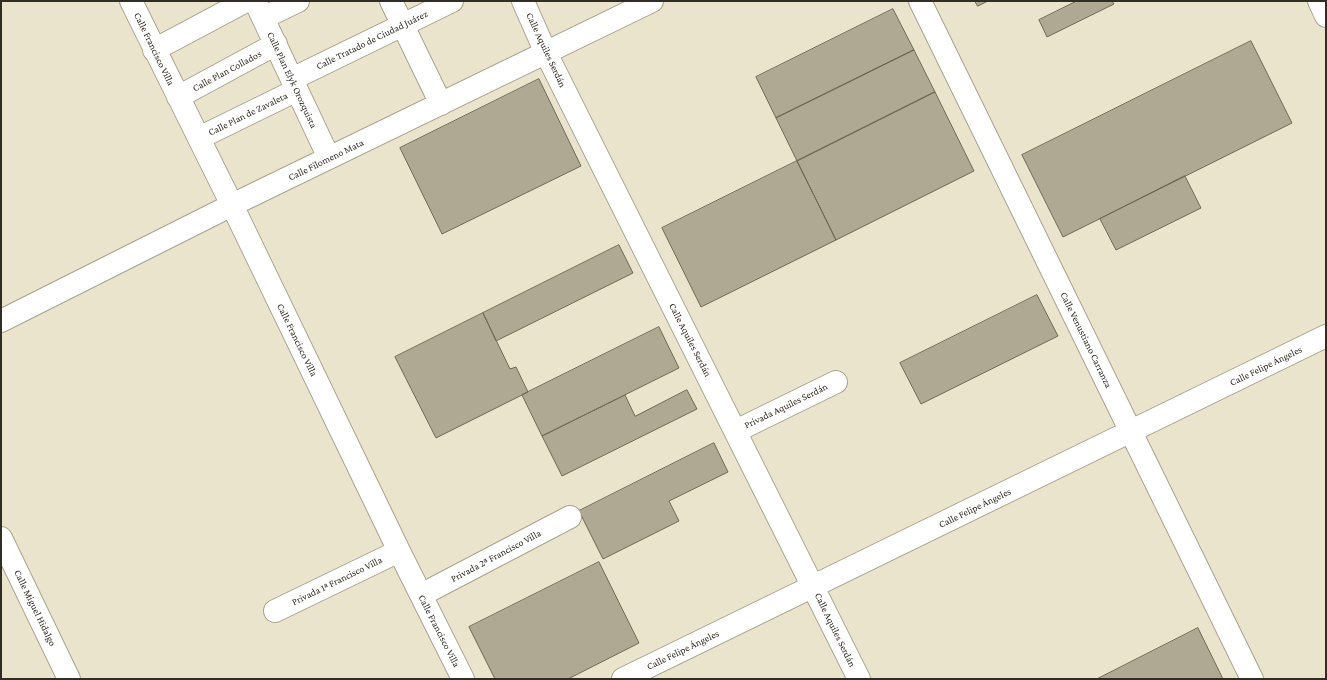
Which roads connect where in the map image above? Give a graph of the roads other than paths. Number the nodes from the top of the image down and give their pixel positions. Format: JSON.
{"nodes":[{"id":1,"x":130,"y":1,"type":"edge"},
{"id":2,"x":246,"y":1,"type":"edge"},
{"id":3,"x":298,"y":1,"type":"edge"},
{"id":4,"x":391,"y":1,"type":"edge"},
{"id":5,"x":452,"y":1,"type":"edge"},
{"id":6,"x":523,"y":1,"type":"edge"},
{"id":7,"x":652,"y":1,"type":"edge"},
{"id":8,"x":920,"y":1,"type":"edge"},
{"id":9,"x":1319,"y":1,"type":"edge"},
{"id":10,"x":259,"y":10,"type":"edge"},
{"id":11,"x":1326,"y":16,"type":"edge"},
{"id":12,"x":402,"y":25,"type":"junction"},
{"id":13,"x":276,"y":44,"type":"junction"},
{"id":14,"x":154,"y":50,"type":"junction"},
{"id":15,"x":546,"y":52,"type":"junction"},
{"id":16,"x":294,"y":84,"type":"junction"},
{"id":17,"x":178,"y":97,"type":"junction"},
{"id":18,"x":440,"y":104,"type":"junction"},
{"id":19,"x":199,"y":138,"type":"junction"},
{"id":20,"x":329,"y":158,"type":"junction"},
{"id":21,"x":232,"y":205,"type":"junction"},
{"id":22,"x":1,"y":321,"type":"edge"},
{"id":23,"x":1326,"y":336,"type":"edge"},
{"id":24,"x":836,"y":382,"type":"dead end"},
{"id":25,"x":736,"y":431,"type":"junction"},
{"id":26,"x":1131,"y":432,"type":"junction"},
{"id":27,"x":570,"y":517,"type":"dead end"},
{"id":28,"x":1,"y":538,"type":"edge"},
{"id":29,"x":399,"y":551,"type":"junction"},
{"id":30,"x":813,"y":586,"type":"junction"},
{"id":31,"x":421,"y":595,"type":"junction"},
{"id":32,"x":275,"y":611,"type":"dead end"},
{"id":33,"x":69,"y":679,"type":"edge"},
{"id":34,"x":463,"y":679,"type":"edge"},
{"id":35,"x":623,"y":679,"type":"edge"},
{"id":36,"x":859,"y":679,"type":"edge"},
{"id":37,"x":1252,"y":679,"type":"edge"}],
"edges":[{"from":1,"to":14,"type":"street","name":"Calle Francisco Villa"},
{"from":2,"to":14,"type":"street"},
{"from":3,"to":10,"type":"street"},
{"from":4,"to":12,"type":"street"},
{"from":5,"to":12,"type":"street","name":"Calle Tratado de Ciudad Juárez"},
{"from":6,"to":15,"type":"street","name":"Calle Aquiles Serdán"},
{"from":7,"to":15,"type":"street","name":"Calle Filomeno Mata"},
{"from":8,"to":26,"type":"street","name":"Calle Venustiano Carranza"},
{"from":9,"to":11,"type":"street"},
{"from":10,"to":13,"type":"street","name":"Calle Plan Elyk Orozquista"},
{"from":12,"to":16,"type":"street","name":"Calle Tratado de Ciudad Juárez"},
{"from":12,"to":18,"type":"street"},
{"from":13,"to":16,"type":"street","name":"Calle Plan Elyk Orozquista"},
{"from":13,"to":17,"type":"street","name":"Calle Plan Collados"},
{"from":14,"to":17,"type":"street","name":"Calle Francisco Villa"},
{"from":15,"to":18,"type":"street","name":"Calle Filomeno Mata"},
{"from":15,"to":25,"type":"street","name":"Calle Aquiles Serdán"},
{"from":16,"to":19,"type":"street","name":"Calle Plan de Zavaleta"},
{"from":16,"to":20,"type":"street","name":"Calle Plan Elyk Orozquista"},
{"from":17,"to":19,"type":"street","name":"Calle Francisco Villa"},
{"from":18,"to":20,"type":"street","name":"Calle Filomeno Mata"},
{"from":19,"to":21,"type":"street","name":"Calle Francisco Villa"},
{"from":20,"to":21,"type":"street","name":"Calle Filomeno Mata"},
{"from":21,"to":22,"type":"street","name":"Calle Filomeno Mata"},
{"from":21,"to":29,"type":"street","name":"Calle Francisco Villa"},
{"from":23,"to":26,"type":"street","name":"Calle Felipe Ángeles"},
{"from":24,"to":25,"type":"street","name":"Privada Aquiles Serdán"},
{"from":25,"to":30,"type":"street","name":"Calle Aquiles Serdán"},
{"from":26,"to":30,"type":"street","name":"Calle Felipe Ángeles"},
{"from":26,"to":37,"type":"street","name":"Calle Venustiano Carranza"},
{"from":27,"to":31,"type":"street","name":"Privada 2ª Francisco Villa"},
{"from":28,"to":33,"type":"street","name":"Calle Miguel Hidalgo"},
{"from":29,"to":31,"type":"street","name":"Calle Francisco Villa"},
{"from":29,"to":32,"type":"street","name":"Privada 1ª Francisco Villa"},
{"from":30,"to":35,"type":"street","name":"Calle Felipe Ángeles"},
{"from":30,"to":36,"type":"street","name":"Calle Aquiles Serdán"},
{"from":31,"to":34,"type":"street","name":"Calle Francisco Villa"}]}
